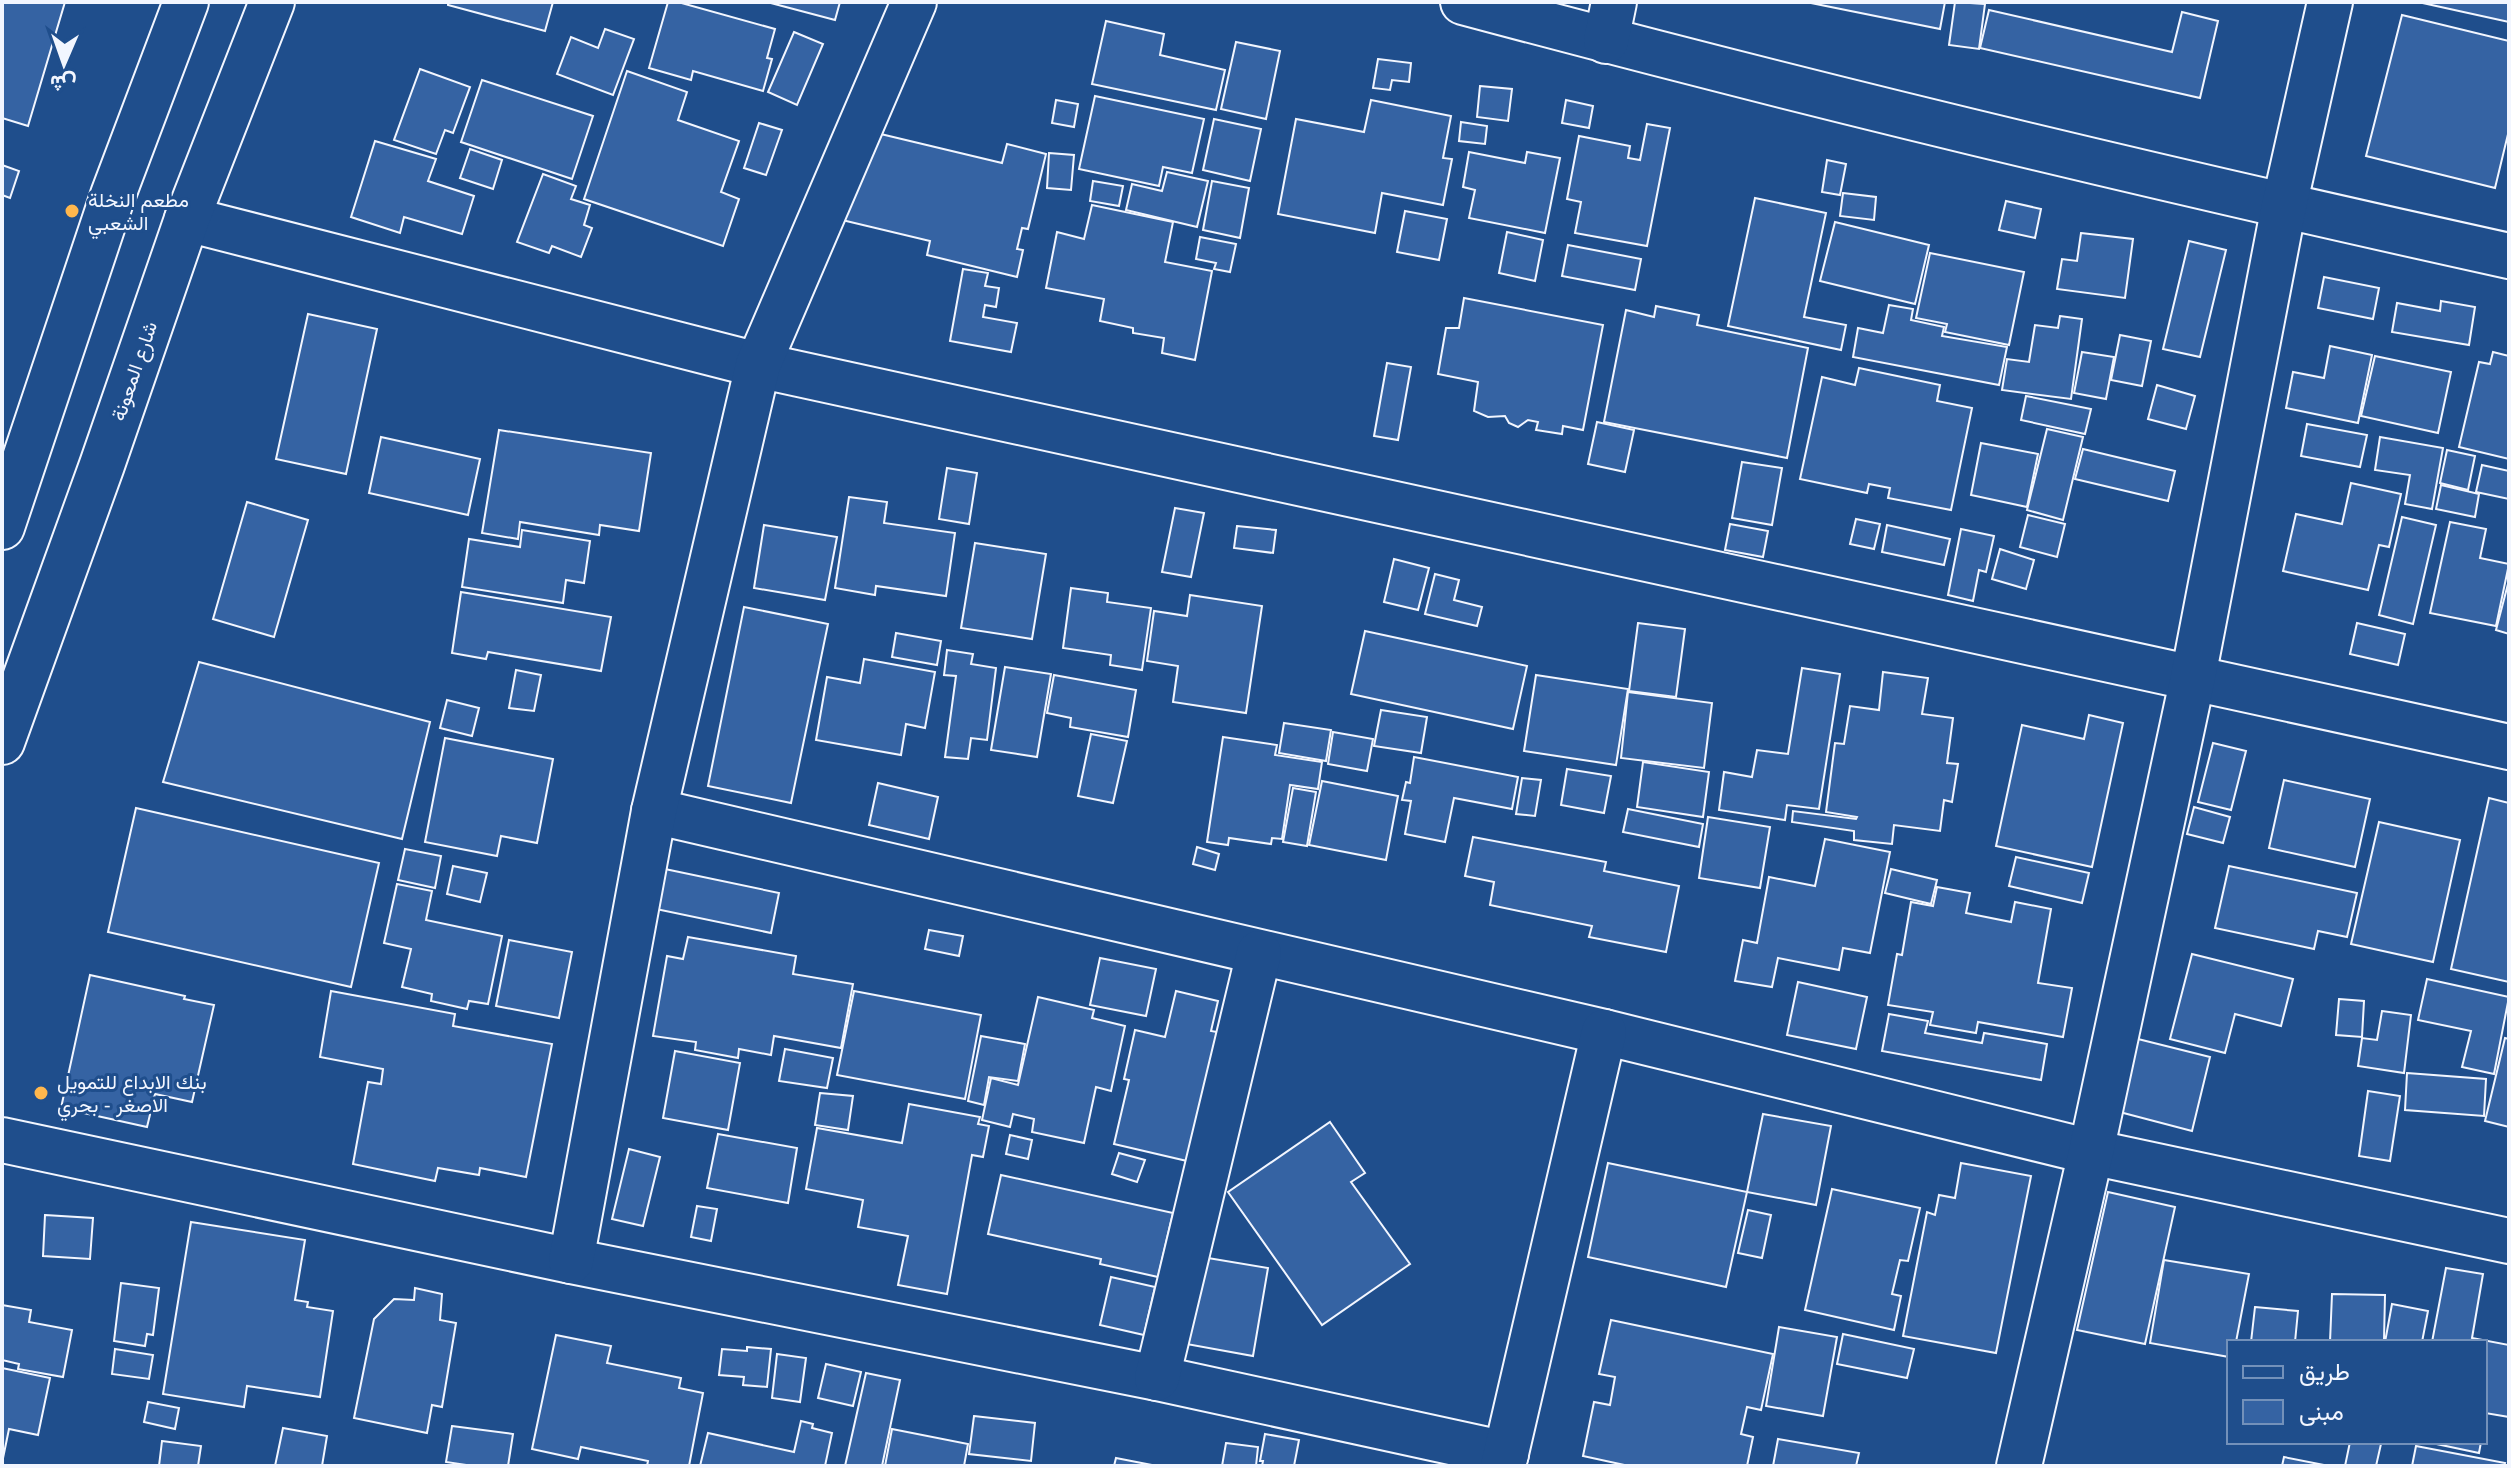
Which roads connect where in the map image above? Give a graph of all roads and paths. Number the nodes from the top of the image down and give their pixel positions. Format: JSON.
{"nodes":[{"id":1,"x":186,"y":2,"type":"edge"},
{"id":2,"x":272,"y":2,"type":"edge"},
{"id":3,"x":914,"y":2,"type":"edge"},
{"id":4,"x":1463,"y":2,"type":"edge"},
{"id":5,"x":2330,"y":2,"type":"edge"},
{"id":6,"x":1610,"y":21,"type":"edge"},
{"id":7,"x":2284,"y":206,"type":"junction"},
{"id":8,"x":187,"y":219,"type":"junction"},
{"id":9,"x":2509,"y":256,"type":"edge"},
{"id":10,"x":758,"y":365,"type":"junction"},
{"id":11,"x":2,"y":527,"type":"edge"},
{"id":12,"x":2193,"y":677,"type":"junction"},
{"id":13,"x":2,"y":742,"type":"edge"},
{"id":14,"x":2509,"y":747,"type":"edge"},
{"id":15,"x":654,"y":811,"type":"junction"},
{"id":16,"x":1259,"y":953,"type":"junction"},
{"id":17,"x":1604,"y":1032,"type":"junction"},
{"id":18,"x":2,"y":1140,"type":"edge"},
{"id":19,"x":2091,"y":1152,"type":"junction"},
{"id":20,"x":2509,"y":1241,"type":"edge"},
{"id":21,"x":571,"y":1261,"type":"junction"},
{"id":22,"x":1157,"y":1378,"type":"junction"},
{"id":23,"x":1504,"y":1460,"type":"edge"},
{"id":24,"x":2019,"y":1466,"type":"edge"}],
"edges":[{"from":1,"to":11,"type":"main road"},
{"from":2,"to":8,"type":"main road","name":"شارع المعونة"},
{"from":3,"to":10,"type":"main road"},
{"from":4,"to":6,"type":"main road"},
{"from":5,"to":7,"type":"main road"},
{"from":6,"to":7,"type":"main road"},
{"from":7,"to":9,"type":"main road"},
{"from":7,"to":12,"type":"main road"},
{"from":8,"to":10,"type":"main road"},
{"from":8,"to":13,"type":"main road","name":"شارع المعونة"},
{"from":10,"to":12,"type":"main road"},
{"from":10,"to":15,"type":"main road"},
{"from":12,"to":14,"type":"main road"},
{"from":12,"to":19,"type":"main road"},
{"from":15,"to":16,"type":"main road"},
{"from":15,"to":21,"type":"main road"},
{"from":16,"to":17,"type":"main road"},
{"from":16,"to":22,"type":"main road"},
{"from":17,"to":19,"type":"main road"},
{"from":17,"to":23,"type":"main road"},
{"from":18,"to":21,"type":"main road"},
{"from":19,"to":20,"type":"main road"},
{"from":19,"to":24,"type":"main road"},
{"from":21,"to":22,"type":"main road"},
{"from":22,"to":23,"type":"main road"}]}
